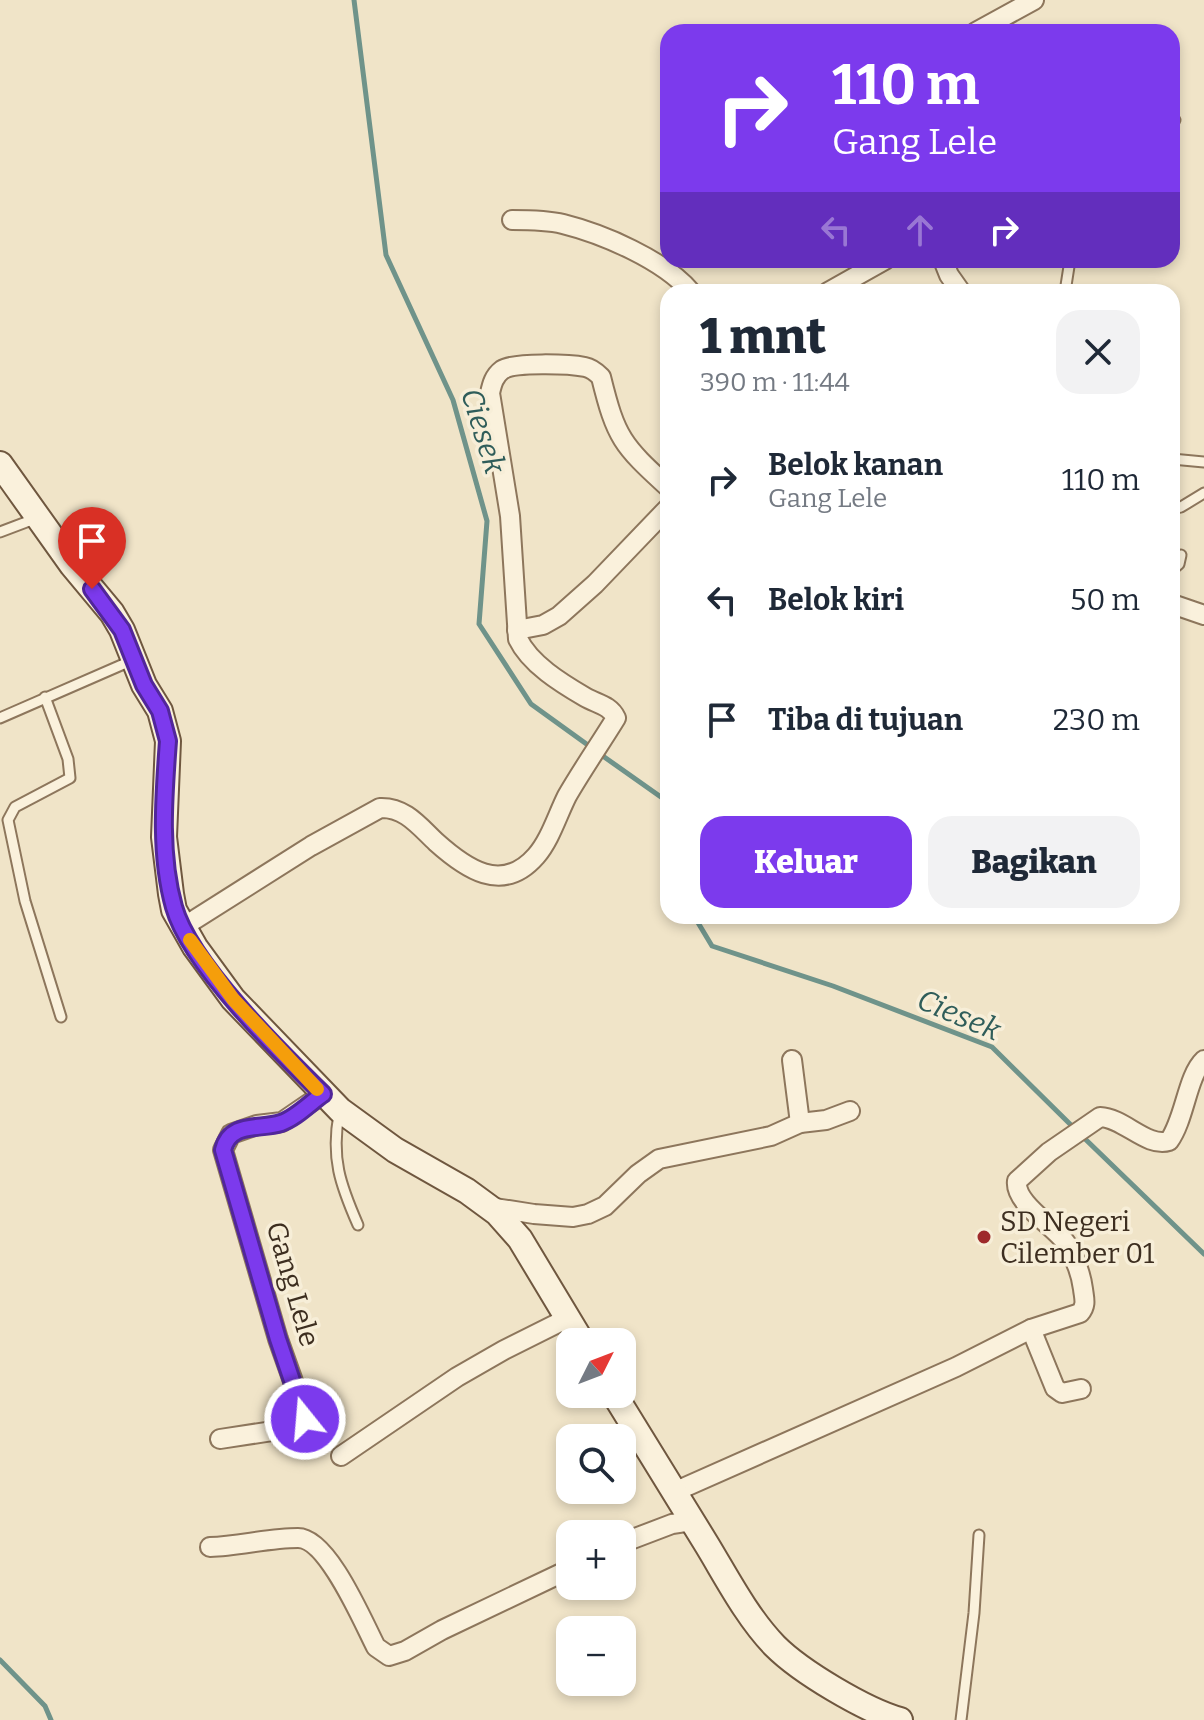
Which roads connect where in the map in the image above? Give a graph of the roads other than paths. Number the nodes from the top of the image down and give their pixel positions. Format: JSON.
{"nodes":[{"id":1,"x":1034,"y":0,"type":"edge"},
{"id":2,"x":990,"y":24,"type":"edge"},
{"id":3,"x":512,"y":220,"type":"dead end"},
{"id":4,"x":660,"y":266,"type":"edge"},
{"id":5,"x":662,"y":268,"type":"edge"},
{"id":6,"x":871,"y":268,"type":"edge"},
{"id":7,"x":681,"y":284,"type":"edge"},
{"id":8,"x":842,"y":284,"type":"edge"},
{"id":9,"x":1180,"y":460,"type":"edge"},
{"id":10,"x":1204,"y":462,"type":"edge"},
{"id":11,"x":0,"y":464,"type":"edge"},
{"id":12,"x":660,"y":479,"type":"edge"},
{"id":13,"x":1204,"y":493,"type":"edge"},
{"id":14,"x":1180,"y":507,"type":"edge"},
{"id":15,"x":660,"y":516,"type":"edge"},
{"id":16,"x":37,"y":518,"type":"junction"},
{"id":17,"x":1,"y":530,"type":"edge"},
{"id":18,"x":1181,"y":555,"type":"dead end"},
{"id":19,"x":1180,"y":560,"type":"edge"},
{"id":20,"x":1180,"y":607,"type":"edge"},
{"id":21,"x":1204,"y":615,"type":"edge"},
{"id":22,"x":517,"y":630,"type":"junction"},
{"id":23,"x":133,"y":660,"type":"junction"},
{"id":24,"x":45,"y":697,"type":"junction"},
{"id":25,"x":0,"y":718,"type":"edge"},
{"id":26,"x":183,"y":927,"type":"junction"},
{"id":27,"x":61,"y":1017,"type":"dead end"},
{"id":28,"x":792,"y":1060,"type":"dead end"},
{"id":29,"x":1204,"y":1060,"type":"edge"},
{"id":30,"x":332,"y":1102,"type":"junction"},
{"id":31,"x":850,"y":1111,"type":"dead end"},
{"id":32,"x":800,"y":1123,"type":"junction"},
{"id":33,"x":489,"y":1207,"type":"junction"},
{"id":34,"x":358,"y":1225,"type":"dead end"},
{"id":35,"x":568,"y":1318,"type":"junction"},
{"id":36,"x":574,"y":1328,"type":"edge"},
{"id":37,"x":1031,"y":1329,"type":"junction"},
{"id":38,"x":1081,"y":1389,"type":"dead end"},
{"id":39,"x":623,"y":1408,"type":"edge"},
{"id":40,"x":220,"y":1439,"type":"dead end"},
{"id":41,"x":341,"y":1456,"type":"dead end"},
{"id":42,"x":674,"y":1492,"type":"junction"},
{"id":43,"x":692,"y":1521,"type":"junction"},
{"id":44,"x":979,"y":1535,"type":"dead end"},
{"id":45,"x":636,"y":1538,"type":"edge"},
{"id":46,"x":210,"y":1547,"type":"dead end"},
{"id":47,"x":556,"y":1576,"type":"edge"},
{"id":48,"x":892,"y":1719,"type":"edge"},
{"id":49,"x":961,"y":1720,"type":"edge"}],
"edges":[{"from":1,"to":2,"type":"street"},
{"from":3,"to":4,"type":"street"},
{"from":5,"to":7,"type":"street"},
{"from":6,"to":8,"type":"street"},
{"from":9,"to":10,"type":"lane"},
{"from":11,"to":16,"type":"street"},
{"from":12,"to":22,"type":"street"},
{"from":13,"to":14,"type":"lane"},
{"from":15,"to":22,"type":"street"},
{"from":16,"to":17,"type":"lane"},
{"from":16,"to":23,"type":"street"},
{"from":18,"to":19,"type":"lane"},
{"from":20,"to":21,"type":"street"},
{"from":22,"to":26,"type":"street"},
{"from":23,"to":24,"type":"lane"},
{"from":23,"to":26,"type":"street"},
{"from":24,"to":25,"type":"lane"},
{"from":24,"to":27,"type":"lane"},
{"from":26,"to":30,"type":"street"},
{"from":28,"to":32,"type":"street"},
{"from":29,"to":37,"type":"street"},
{"from":30,"to":33,"type":"street"},
{"from":30,"to":34,"type":"lane"},
{"from":30,"to":40,"type":"street","name":"Gang Lele"},
{"from":31,"to":32,"type":"street"},
{"from":32,"to":33,"type":"street"},
{"from":33,"to":35,"type":"street"},
{"from":35,"to":36,"type":"street"},
{"from":35,"to":41,"type":"street"},
{"from":37,"to":38,"type":"street"},
{"from":37,"to":42,"type":"street"},
{"from":39,"to":42,"type":"street"},
{"from":42,"to":43,"type":"street"},
{"from":43,"to":45,"type":"street"},
{"from":43,"to":48,"type":"street"},
{"from":44,"to":49,"type":"lane"},
{"from":46,"to":47,"type":"street"}]}
